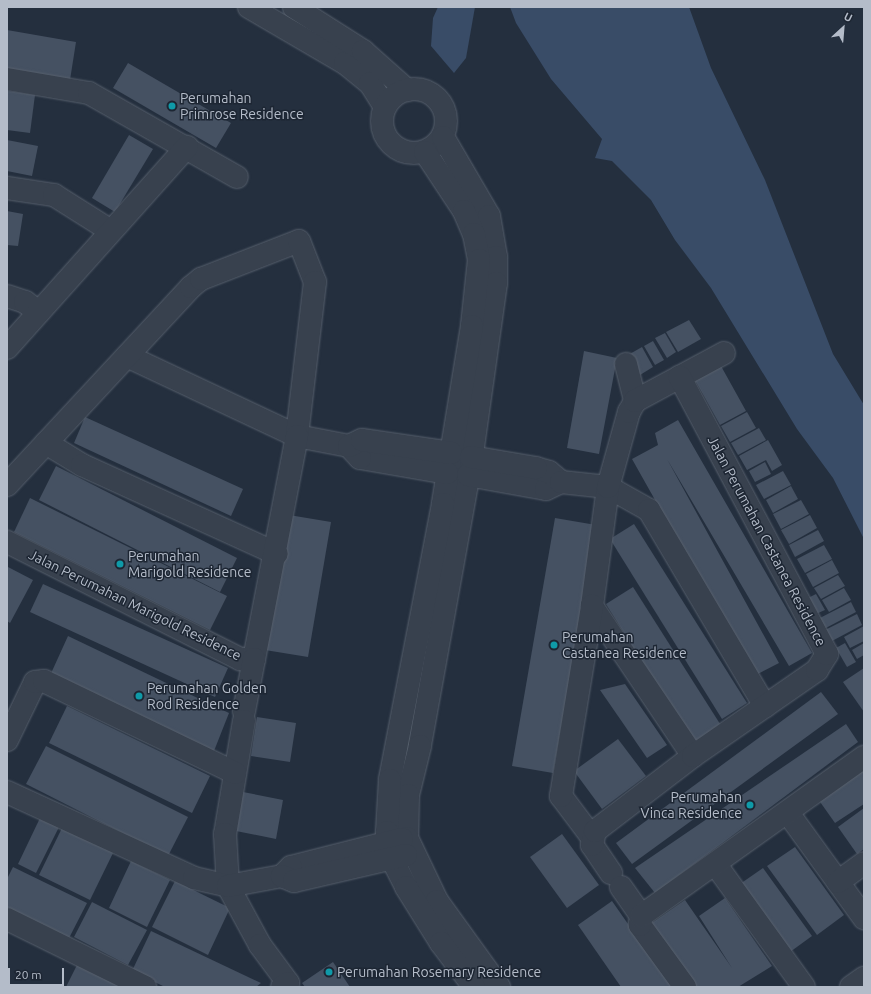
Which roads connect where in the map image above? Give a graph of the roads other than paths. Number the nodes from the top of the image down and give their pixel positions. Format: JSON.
{"nodes":[{"id":1,"x":249,"y":7,"type":"edge"},
{"id":2,"x":294,"y":7,"type":"edge"},
{"id":3,"x":7,"y":79,"type":"edge"},
{"id":4,"x":407,"y":90,"type":"junction"},
{"id":5,"x":385,"y":107,"type":"junction"},
{"id":6,"x":443,"y":137,"type":"junction"},
{"id":7,"x":187,"y":147,"type":"junction"},
{"id":8,"x":425,"y":152,"type":"junction"},
{"id":9,"x":236,"y":177,"type":"dead end"},
{"id":10,"x":7,"y":188,"type":"edge"},
{"id":11,"x":111,"y":231,"type":"junction"},
{"id":12,"x":7,"y":296,"type":"edge"},
{"id":13,"x":39,"y":312,"type":"junction"},
{"id":14,"x":7,"y":348,"type":"edge"},
{"id":15,"x":724,"y":353,"type":"dead end"},
{"id":16,"x":127,"y":356,"type":"junction"},
{"id":17,"x":626,"y":364,"type":"dead end"},
{"id":18,"x":680,"y":377,"type":"junction"},
{"id":19,"x":636,"y":401,"type":"junction"},
{"id":20,"x":297,"y":436,"type":"junction"},
{"id":21,"x":46,"y":443,"type":"junction"},
{"id":22,"x":459,"y":464,"type":"junction"},
{"id":23,"x":7,"y":485,"type":"edge"},
{"id":24,"x":608,"y":487,"type":"junction"},
{"id":25,"x":7,"y":542,"type":"edge"},
{"id":26,"x":276,"y":554,"type":"junction"},
{"id":27,"x":592,"y":606,"type":"junction"},
{"id":28,"x":254,"y":659,"type":"junction"},
{"id":29,"x":765,"y":706,"type":"junction"},
{"id":30,"x":7,"y":740,"type":"edge"},
{"id":31,"x":693,"y":756,"type":"junction"},
{"id":32,"x":864,"y":757,"type":"edge"},
{"id":33,"x":235,"y":773,"type":"junction"},
{"id":34,"x":9,"y":798,"type":"edge"},
{"id":35,"x":788,"y":813,"type":"junction"},
{"id":36,"x":591,"y":836,"type":"junction"},
{"id":37,"x":400,"y":848,"type":"junction"},
{"id":38,"x":864,"y":863,"type":"edge"},
{"id":39,"x":716,"y":865,"type":"junction"},
{"id":40,"x":838,"y":882,"type":"junction"},
{"id":41,"x":228,"y":886,"type":"junction"},
{"id":42,"x":641,"y":916,"type":"junction"},
{"id":43,"x":864,"y":918,"type":"edge"},
{"id":44,"x":7,"y":919,"type":"edge"},
{"id":45,"x":864,"y":978,"type":"edge"},
{"id":46,"x":287,"y":986,"type":"edge"},
{"id":47,"x":145,"y":987,"type":"edge"},
{"id":48,"x":474,"y":987,"type":"edge"},
{"id":49,"x":499,"y":987,"type":"edge"},
{"id":50,"x":685,"y":987,"type":"edge"},
{"id":51,"x":804,"y":987,"type":"edge"},
{"id":52,"x":851,"y":987,"type":"edge"}],
"edges":[{"from":1,"to":5,"type":"street"},
{"from":2,"to":4,"type":"street"},
{"from":3,"to":7,"type":"street"},
{"from":4,"to":5,"type":"street"},
{"from":4,"to":6,"type":"street"},
{"from":5,"to":8,"type":"street"},
{"from":6,"to":8,"type":"street"},
{"from":6,"to":22,"type":"street"},
{"from":7,"to":9,"type":"street"},
{"from":7,"to":11,"type":"street"},
{"from":8,"to":22,"type":"street"},
{"from":10,"to":11,"type":"street"},
{"from":11,"to":13,"type":"street"},
{"from":12,"to":13,"type":"street"},
{"from":13,"to":14,"type":"street"},
{"from":15,"to":18,"type":"street"},
{"from":16,"to":20,"type":"street"},
{"from":16,"to":20,"type":"street","name":"Jalan Perumahan Marigold Residence"},
{"from":16,"to":21,"type":"street"},
{"from":17,"to":19,"type":"street"},
{"from":18,"to":19,"type":"street"},
{"from":18,"to":29,"type":"street","name":"Jalan Perumahan Castanea Residence"},
{"from":19,"to":24,"type":"street"},
{"from":20,"to":22,"type":"street"},
{"from":20,"to":26,"type":"street","name":"Jalan Perumahan Marigold Residence"},
{"from":21,"to":23,"type":"street"},
{"from":21,"to":26,"type":"street"},
{"from":22,"to":24,"type":"street"},
{"from":22,"to":37,"type":"street"},
{"from":24,"to":27,"type":"street"},
{"from":24,"to":29,"type":"street"},
{"from":25,"to":28,"type":"street","name":"Jalan Perumahan Marigold Residence"},
{"from":26,"to":28,"type":"street","name":"Jalan Perumahan Marigold Residence"},
{"from":27,"to":31,"type":"street"},
{"from":27,"to":36,"type":"street"},
{"from":28,"to":33,"type":"street"},
{"from":29,"to":31,"type":"street","name":"Jalan Perumahan Castanea Residence"},
{"from":30,"to":33,"type":"street"},
{"from":31,"to":36,"type":"street","name":"Jalan Perumahan Castanea Residence"},
{"from":32,"to":35,"type":"street"},
{"from":33,"to":41,"type":"street"},
{"from":34,"to":41,"type":"street"},
{"from":35,"to":39,"type":"street"},
{"from":35,"to":40,"type":"street"},
{"from":36,"to":42,"type":"street"},
{"from":37,"to":41,"type":"street"},
{"from":37,"to":48,"type":"street"},
{"from":37,"to":49,"type":"street"},
{"from":38,"to":40,"type":"street"},
{"from":39,"to":42,"type":"street"},
{"from":39,"to":51,"type":"street"},
{"from":40,"to":43,"type":"street"},
{"from":41,"to":46,"type":"street"},
{"from":42,"to":50,"type":"street"},
{"from":44,"to":47,"type":"street"},
{"from":45,"to":52,"type":"street"}]}
